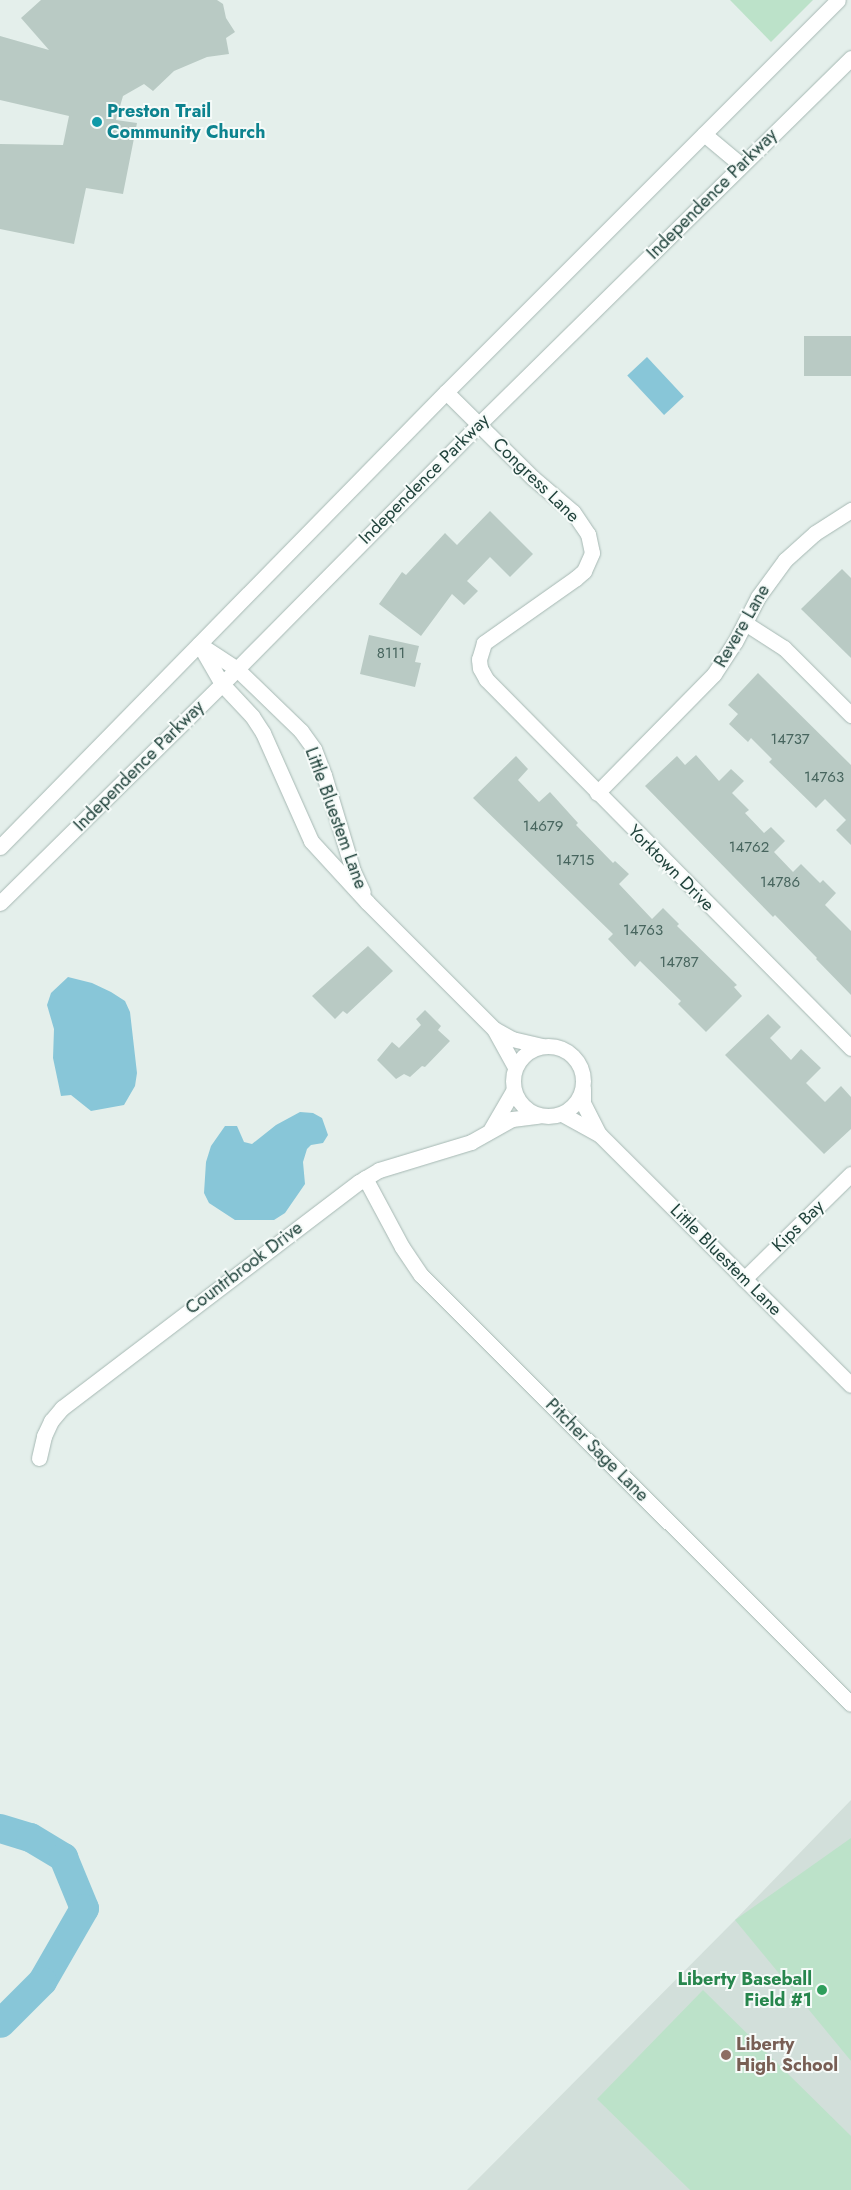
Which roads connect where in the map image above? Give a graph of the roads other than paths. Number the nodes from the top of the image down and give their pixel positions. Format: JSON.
{"nodes":[{"id":1,"x":838,"y":0,"type":"edge"},
{"id":2,"x":851,"y":58,"type":"edge"},
{"id":3,"x":704,"y":134,"type":"junction"},
{"id":4,"x":740,"y":165,"type":"junction"},
{"id":5,"x":446,"y":392,"type":"junction"},
{"id":6,"x":479,"y":424,"type":"junction"},
{"id":7,"x":851,"y":510,"type":"edge"},
{"id":8,"x":592,"y":553,"type":"joint"},
{"id":9,"x":745,"y":623,"type":"junction"},
{"id":10,"x":199,"y":644,"type":"junction"},
{"id":11,"x":237,"y":669,"type":"junction"},
{"id":12,"x":222,"y":684,"type":"junction"},
{"id":13,"x":851,"y":715,"type":"edge"},
{"id":14,"x":597,"y":793,"type":"junction"},
{"id":15,"x":0,"y":847,"type":"edge"},
{"id":16,"x":367,"y":902,"type":"junction"},
{"id":17,"x":0,"y":903,"type":"edge"},
{"id":18,"x":494,"y":1029,"type":"junction"},
{"id":19,"x":542,"y":1046,"type":"junction"},
{"id":20,"x":851,"y":1048,"type":"edge"},
{"id":21,"x":515,"y":1067,"type":"junction"},
{"id":22,"x":583,"y":1088,"type":"junction"},
{"id":23,"x":513,"y":1091,"type":"junction"},
{"id":24,"x":562,"y":1114,"type":"junction"},
{"id":25,"x":538,"y":1116,"type":"junction"},
{"id":26,"x":490,"y":1130,"type":"junction"},
{"id":27,"x":600,"y":1135,"type":"junction"},
{"id":28,"x":851,"y":1174,"type":"edge"},
{"id":29,"x":365,"y":1178,"type":"junction"},
{"id":30,"x":744,"y":1279,"type":"junction"},
{"id":31,"x":851,"y":1385,"type":"edge"},
{"id":32,"x":39,"y":1458,"type":"dead end"},
{"id":33,"x":851,"y":1704,"type":"edge"}],
"edges":[{"from":1,"to":3,"type":"street"},
{"from":2,"to":4,"type":"street","name":"Independence Parkway"},
{"from":3,"to":4,"type":"street"},
{"from":3,"to":5,"type":"street"},
{"from":4,"to":6,"type":"street","name":"Independence Parkway"},
{"from":5,"to":6,"type":"street","name":"Congress Lane"},
{"from":5,"to":10,"type":"street"},
{"from":6,"to":8,"type":"street","name":"Congress Lane"},
{"from":6,"to":11,"type":"street","name":"Independence Parkway"},
{"from":7,"to":9,"type":"street","name":"Revere Lane"},
{"from":8,"to":14,"type":"street","name":"Yorktown Drive"},
{"from":9,"to":13,"type":"street"},
{"from":9,"to":14,"type":"street","name":"Revere Lane"},
{"from":10,"to":11,"type":"street","name":"Little Bluestem Lane"},
{"from":10,"to":12,"type":"street","name":"Little Bluestem Lane"},
{"from":10,"to":15,"type":"street"},
{"from":11,"to":12,"type":"street","name":"Independence Parkway"},
{"from":11,"to":16,"type":"street","name":"Little Bluestem Lane"},
{"from":12,"to":16,"type":"street","name":"Little Bluestem Lane"},
{"from":12,"to":17,"type":"street","name":"Independence Parkway"},
{"from":14,"to":20,"type":"street","name":"Yorktown Drive"},
{"from":16,"to":18,"type":"street","name":"Little Bluestem Lane"},
{"from":18,"to":19,"type":"street","name":"Little Bluestem Lane"},
{"from":18,"to":21,"type":"street","name":"Little Bluestem Lane"},
{"from":19,"to":21,"type":"street"},
{"from":19,"to":22,"type":"street"},
{"from":21,"to":23,"type":"street"},
{"from":22,"to":24,"type":"street"},
{"from":22,"to":27,"type":"street","name":"Little Bluestem Lane"},
{"from":23,"to":25,"type":"street"},
{"from":23,"to":26,"type":"street","name":"Countrbrook Drive"},
{"from":24,"to":25,"type":"street"},
{"from":24,"to":27,"type":"street","name":"Little Bluestem Lane"},
{"from":25,"to":26,"type":"street","name":"Countrbrook Drive"},
{"from":26,"to":29,"type":"street","name":"Countrbrook Drive"},
{"from":27,"to":30,"type":"street","name":"Little Bluestem Lane"},
{"from":28,"to":30,"type":"street","name":"Kips Bay"},
{"from":29,"to":32,"type":"street","name":"Countrbrook Drive"},
{"from":29,"to":33,"type":"street","name":"Pitcher Sage Lane"},
{"from":30,"to":31,"type":"street","name":"Little Bluestem Lane"}]}
